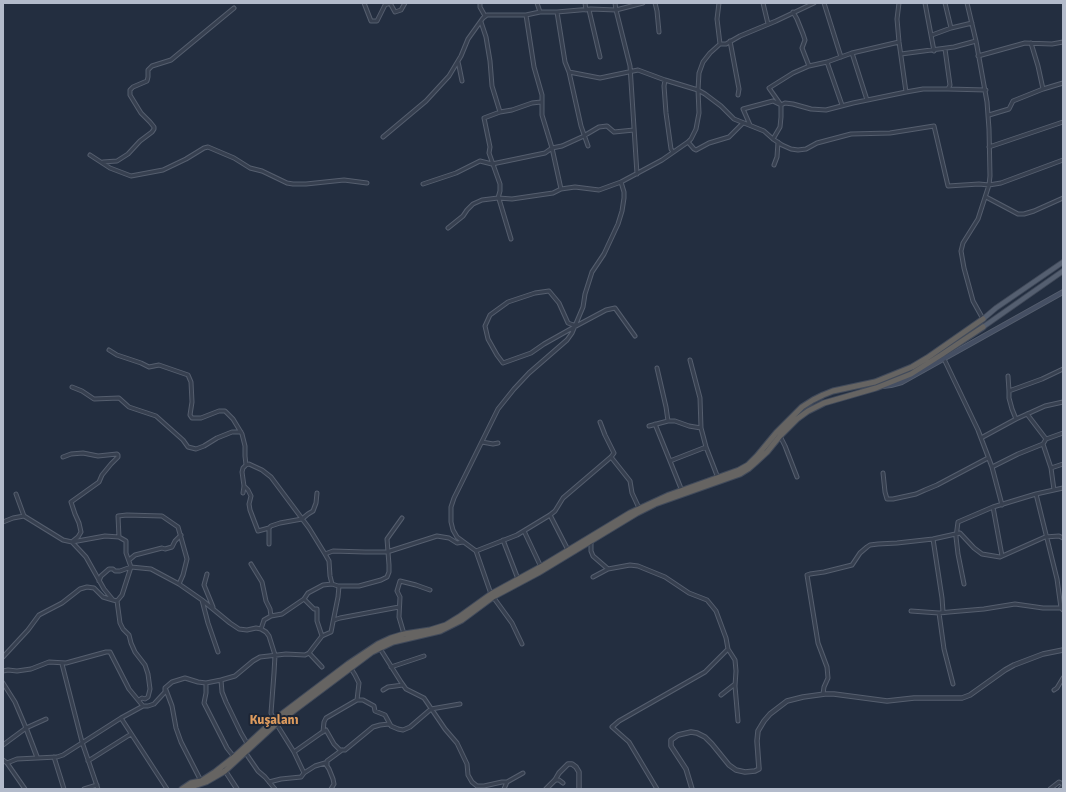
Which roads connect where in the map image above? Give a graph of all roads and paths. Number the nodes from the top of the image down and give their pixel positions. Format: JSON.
{"nodes":[{"id":1,"x":364,"y":3,"type":"edge"},
{"id":2,"x":405,"y":3,"type":"edge"},
{"id":3,"x":480,"y":3,"type":"edge"},
{"id":4,"x":537,"y":3,"type":"edge"},
{"id":5,"x":585,"y":3,"type":"edge"},
{"id":6,"x":615,"y":3,"type":"edge"},
{"id":7,"x":643,"y":3,"type":"edge"},
{"id":8,"x":655,"y":3,"type":"edge"},
{"id":9,"x":719,"y":3,"type":"edge"},
{"id":10,"x":763,"y":3,"type":"edge"},
{"id":11,"x":814,"y":3,"type":"edge"},
{"id":12,"x":824,"y":3,"type":"edge"},
{"id":13,"x":899,"y":3,"type":"edge"},
{"id":14,"x":925,"y":3,"type":"edge"},
{"id":15,"x":945,"y":3,"type":"edge"},
{"id":16,"x":967,"y":3,"type":"edge"},
{"id":17,"x":234,"y":8,"type":"dead end"},
{"id":18,"x":587,"y":10,"type":"junction"},
{"id":19,"x":616,"y":10,"type":"junction"},
{"id":20,"x":540,"y":12,"type":"junction"},
{"id":21,"x":557,"y":12,"type":"junction"},
{"id":22,"x":793,"y":12,"type":"junction"},
{"id":23,"x":526,"y":15,"type":"junction"},
{"id":24,"x":484,"y":16,"type":"junction"},
{"id":25,"x":481,"y":22,"type":"junction"},
{"id":26,"x":972,"y":23,"type":"junction"},
{"id":27,"x":768,"y":24,"type":"junction"},
{"id":28,"x":951,"y":28,"type":"junction"},
{"id":29,"x":659,"y":32,"type":"dead end"},
{"id":30,"x":932,"y":35,"type":"junction"},
{"id":31,"x":730,"y":41,"type":"junction"},
{"id":32,"x":976,"y":41,"type":"junction"},
{"id":33,"x":899,"y":42,"type":"junction"},
{"id":34,"x":1063,"y":42,"type":"edge"},
{"id":35,"x":1031,"y":43,"type":"junction"},
{"id":36,"x":720,"y":44,"type":"junction"},
{"id":37,"x":945,"y":49,"type":"junction"},
{"id":38,"x":934,"y":50,"type":"junction"},
{"id":39,"x":852,"y":53,"type":"junction"},
{"id":40,"x":901,"y":54,"type":"junction"},
{"id":41,"x":978,"y":56,"type":"junction"},
{"id":42,"x":600,"y":57,"type":"dead end"},
{"id":43,"x":841,"y":57,"type":"junction"},
{"id":44,"x":458,"y":62,"type":"junction"},
{"id":45,"x":827,"y":62,"type":"junction"},
{"id":46,"x":809,"y":66,"type":"junction"},
{"id":47,"x":631,"y":71,"type":"junction"},
{"id":48,"x":569,"y":72,"type":"junction"},
{"id":49,"x":665,"y":80,"type":"junction"},
{"id":50,"x":462,"y":81,"type":"dead end"},
{"id":51,"x":1063,"y":84,"type":"edge"},
{"id":52,"x":948,"y":89,"type":"junction"},
{"id":53,"x":1043,"y":89,"type":"junction"},
{"id":54,"x":698,"y":90,"type":"junction"},
{"id":55,"x":986,"y":90,"type":"junction"},
{"id":56,"x":906,"y":92,"type":"junction"},
{"id":57,"x":738,"y":95,"type":"dead end"},
{"id":58,"x":867,"y":100,"type":"junction"},
{"id":59,"x":542,"y":102,"type":"junction"},
{"id":60,"x":781,"y":105,"type":"junction"},
{"id":61,"x":842,"y":105,"type":"junction"},
{"id":62,"x":500,"y":112,"type":"junction"},
{"id":63,"x":989,"y":115,"type":"junction"},
{"id":64,"x":1063,"y":122,"type":"edge"},
{"id":65,"x":743,"y":123,"type":"junction"},
{"id":66,"x":750,"y":125,"type":"junction"},
{"id":67,"x":634,"y":130,"type":"junction"},
{"id":68,"x":584,"y":136,"type":"junction"},
{"id":69,"x":383,"y":137,"type":"dead end"},
{"id":70,"x":773,"y":139,"type":"junction"},
{"id":71,"x":688,"y":142,"type":"junction"},
{"id":72,"x":778,"y":142,"type":"junction"},
{"id":73,"x":588,"y":146,"type":"dead end"},
{"id":74,"x":989,"y":147,"type":"junction"},
{"id":75,"x":552,"y":148,"type":"junction"},
{"id":76,"x":673,"y":152,"type":"junction"},
{"id":77,"x":90,"y":155,"type":"dead end"},
{"id":78,"x":1063,"y":160,"type":"edge"},
{"id":79,"x":102,"y":162,"type":"junction"},
{"id":80,"x":492,"y":164,"type":"junction"},
{"id":81,"x":774,"y":165,"type":"dead end"},
{"id":82,"x":637,"y":174,"type":"junction"},
{"id":83,"x":621,"y":182,"type":"junction"},
{"id":84,"x":366,"y":183,"type":"dead end"},
{"id":85,"x":423,"y":184,"type":"dead end"},
{"id":86,"x":989,"y":185,"type":"junction"},
{"id":87,"x":561,"y":189,"type":"junction"},
{"id":88,"x":986,"y":197,"type":"junction"},
{"id":89,"x":1063,"y":198,"type":"edge"},
{"id":90,"x":498,"y":199,"type":"junction"},
{"id":91,"x":448,"y":228,"type":"dead end"},
{"id":92,"x":511,"y":239,"type":"dead end"},
{"id":93,"x":1063,"y":262,"type":"edge"},
{"id":94,"x":1063,"y":270,"type":"edge"},
{"id":95,"x":1063,"y":292,"type":"edge"},
{"id":96,"x":983,"y":319,"type":"junction"},
{"id":97,"x":576,"y":326,"type":"junction"},
{"id":98,"x":983,"y":327,"type":"joint"},
{"id":99,"x":635,"y":336,"type":"dead end"},
{"id":100,"x":109,"y":350,"type":"dead end"},
{"id":101,"x":944,"y":358,"type":"junction"},
{"id":102,"x":690,"y":360,"type":"dead end"},
{"id":103,"x":656,"y":368,"type":"dead end"},
{"id":104,"x":1063,"y":370,"type":"edge"},
{"id":105,"x":1008,"y":376,"type":"dead end"},
{"id":106,"x":883,"y":386,"type":"junction"},
{"id":107,"x":72,"y":387,"type":"dead end"},
{"id":108,"x":1009,"y":392,"type":"junction"},
{"id":109,"x":1063,"y":402,"type":"edge"},
{"id":110,"x":1027,"y":414,"type":"junction"},
{"id":111,"x":1016,"y":419,"type":"junction"},
{"id":112,"x":668,"y":421,"type":"junction"},
{"id":113,"x":600,"y":422,"type":"dead end"},
{"id":114,"x":655,"y":424,"type":"junction"},
{"id":115,"x":649,"y":426,"type":"dead end"},
{"id":116,"x":701,"y":428,"type":"junction"},
{"id":117,"x":241,"y":432,"type":"junction"},
{"id":118,"x":1063,"y":432,"type":"edge"},
{"id":119,"x":780,"y":436,"type":"junction"},
{"id":120,"x":982,"y":438,"type":"junction"},
{"id":121,"x":1046,"y":439,"type":"junction"},
{"id":122,"x":482,"y":442,"type":"junction"},
{"id":123,"x":498,"y":443,"type":"dead end"},
{"id":124,"x":1043,"y":444,"type":"junction"},
{"id":125,"x":706,"y":447,"type":"junction"},
{"id":126,"x":63,"y":457,"type":"dead end"},
{"id":127,"x":611,"y":457,"type":"junction"},
{"id":128,"x":988,"y":458,"type":"junction"},
{"id":129,"x":670,"y":461,"type":"junction"},
{"id":130,"x":1063,"y":464,"type":"edge"},
{"id":131,"x":246,"y":465,"type":"junction"},
{"id":132,"x":992,"y":467,"type":"junction"},
{"id":133,"x":1050,"y":468,"type":"junction"},
{"id":134,"x":883,"y":473,"type":"dead end"},
{"id":135,"x":797,"y":477,"type":"dead end"},
{"id":136,"x":718,"y":478,"type":"junction"},
{"id":137,"x":244,"y":486,"type":"junction"},
{"id":138,"x":1063,"y":488,"type":"edge"},
{"id":139,"x":1054,"y":490,"type":"junction"},
{"id":140,"x":682,"y":491,"type":"junction"},
{"id":141,"x":243,"y":493,"type":"dead end"},
{"id":142,"x":317,"y":493,"type":"dead end"},
{"id":143,"x":16,"y":494,"type":"dead end"},
{"id":144,"x":1036,"y":494,"type":"junction"},
{"id":145,"x":1002,"y":505,"type":"junction"},
{"id":146,"x":993,"y":507,"type":"junction"},
{"id":147,"x":639,"y":508,"type":"junction"},
{"id":148,"x":550,"y":515,"type":"junction"},
{"id":149,"x":24,"y":516,"type":"junction"},
{"id":150,"x":402,"y":518,"type":"dead end"},
{"id":151,"x":302,"y":520,"type":"junction"},
{"id":152,"x":3,"y":522,"type":"edge"},
{"id":153,"x":269,"y":528,"type":"junction"},
{"id":154,"x":524,"y":531,"type":"junction"},
{"id":155,"x":956,"y":534,"type":"junction"},
{"id":156,"x":181,"y":535,"type":"junction"},
{"id":157,"x":119,"y":537,"type":"junction"},
{"id":158,"x":1048,"y":537,"type":"junction"},
{"id":159,"x":1063,"y":538,"type":"edge"},
{"id":160,"x":933,"y":539,"type":"junction"},
{"id":161,"x":503,"y":540,"type":"junction"},
{"id":162,"x":590,"y":541,"type":"junction"},
{"id":163,"x":72,"y":542,"type":"junction"},
{"id":164,"x":463,"y":542,"type":"junction"},
{"id":165,"x":269,"y":544,"type":"dead end"},
{"id":166,"x":568,"y":550,"type":"junction"},
{"id":167,"x":476,"y":551,"type":"junction"},
{"id":168,"x":387,"y":552,"type":"junction"},
{"id":169,"x":325,"y":554,"type":"junction"},
{"id":170,"x":1002,"y":556,"type":"junction"},
{"id":171,"x":128,"y":560,"type":"junction"},
{"id":172,"x":251,"y":564,"type":"dead end"},
{"id":173,"x":130,"y":567,"type":"junction"},
{"id":174,"x":541,"y":567,"type":"junction"},
{"id":175,"x":608,"y":569,"type":"junction"},
{"id":176,"x":207,"y":574,"type":"dead end"},
{"id":177,"x":593,"y":577,"type":"dead end"},
{"id":178,"x":518,"y":578,"type":"junction"},
{"id":179,"x":99,"y":581,"type":"junction"},
{"id":180,"x":178,"y":584,"type":"junction"},
{"id":181,"x":332,"y":584,"type":"junction"},
{"id":182,"x":964,"y":584,"type":"dead end"},
{"id":183,"x":339,"y":586,"type":"junction"},
{"id":184,"x":430,"y":590,"type":"dead end"},
{"id":185,"x":492,"y":596,"type":"junction"},
{"id":186,"x":304,"y":599,"type":"junction"},
{"id":187,"x":115,"y":600,"type":"junction"},
{"id":188,"x":202,"y":600,"type":"junction"},
{"id":189,"x":399,"y":607,"type":"junction"},
{"id":190,"x":214,"y":609,"type":"junction"},
{"id":191,"x":1062,"y":609,"type":"edge"},
{"id":192,"x":911,"y":611,"type":"dead end"},
{"id":193,"x":943,"y":612,"type":"junction"},
{"id":194,"x":939,"y":613,"type":"junction"},
{"id":195,"x":271,"y":616,"type":"junction"},
{"id":196,"x":513,"y":618,"type":"dead end"},
{"id":197,"x":334,"y":620,"type":"junction"},
{"id":198,"x":512,"y":623,"type":"junction"},
{"id":199,"x":262,"y":629,"type":"junction"},
{"id":200,"x":404,"y":634,"type":"junction"},
{"id":201,"x":322,"y":636,"type":"junction"},
{"id":202,"x":522,"y":644,"type":"dead end"},
{"id":203,"x":379,"y":646,"type":"junction"},
{"id":204,"x":728,"y":649,"type":"junction"},
{"id":205,"x":1063,"y":650,"type":"edge"},
{"id":206,"x":218,"y":652,"type":"dead end"},
{"id":207,"x":309,"y":653,"type":"junction"},
{"id":208,"x":274,"y":655,"type":"junction"},
{"id":209,"x":424,"y":656,"type":"dead end"},
{"id":210,"x":3,"y":657,"type":"edge"},
{"id":211,"x":62,"y":664,"type":"junction"},
{"id":212,"x":349,"y":666,"type":"junction"},
{"id":213,"x":322,"y":667,"type":"dead end"},
{"id":214,"x":391,"y":667,"type":"junction"},
{"id":215,"x":3,"y":671,"type":"edge"},
{"id":216,"x":1063,"y":678,"type":"edge"},
{"id":217,"x":221,"y":680,"type":"junction"},
{"id":218,"x":3,"y":683,"type":"edge"},
{"id":219,"x":206,"y":683,"type":"junction"},
{"id":220,"x":403,"y":684,"type":"junction"},
{"id":221,"x":735,"y":684,"type":"junction"},
{"id":222,"x":953,"y":684,"type":"dead end"},
{"id":223,"x":165,"y":688,"type":"junction"},
{"id":224,"x":384,"y":690,"type":"dead end"},
{"id":225,"x":1054,"y":690,"type":"dead end"},
{"id":226,"x":823,"y":694,"type":"junction"},
{"id":227,"x":721,"y":695,"type":"dead end"},
{"id":228,"x":139,"y":700,"type":"junction"},
{"id":229,"x":357,"y":700,"type":"junction"},
{"id":230,"x":460,"y":704,"type":"dead end"},
{"id":231,"x":143,"y":706,"type":"junction"},
{"id":232,"x":431,"y":709,"type":"junction"},
{"id":233,"x":121,"y":718,"type":"junction"},
{"id":234,"x":46,"y":719,"type":"dead end"},
{"id":235,"x":738,"y":721,"type":"dead end"},
{"id":236,"x":275,"y":722,"type":"junction"},
{"id":237,"x":389,"y":724,"type":"junction"},
{"id":238,"x":26,"y":728,"type":"junction"},
{"id":239,"x":323,"y":732,"type":"junction"},
{"id":240,"x":131,"y":734,"type":"junction"},
{"id":241,"x":82,"y":742,"type":"junction"},
{"id":242,"x":3,"y":745,"type":"edge"},
{"id":243,"x":245,"y":748,"type":"junction"},
{"id":244,"x":342,"y":750,"type":"junction"},
{"id":245,"x":294,"y":752,"type":"junction"},
{"id":246,"x":36,"y":757,"type":"junction"},
{"id":247,"x":54,"y":757,"type":"junction"},
{"id":248,"x":234,"y":757,"type":"junction"},
{"id":249,"x":3,"y":760,"type":"edge"},
{"id":250,"x":88,"y":761,"type":"junction"},
{"id":251,"x":7,"y":763,"type":"junction"},
{"id":252,"x":327,"y":765,"type":"junction"},
{"id":253,"x":223,"y":768,"type":"junction"},
{"id":254,"x":304,"y":772,"type":"junction"},
{"id":255,"x":523,"y":773,"type":"dead end"},
{"id":256,"x":555,"y":780,"type":"junction"},
{"id":257,"x":201,"y":781,"type":"junction"},
{"id":258,"x":269,"y":782,"type":"junction"},
{"id":259,"x":507,"y":782,"type":"junction"},
{"id":260,"x":563,"y":783,"type":"dead end"},
{"id":261,"x":1063,"y":785,"type":"edge"},
{"id":262,"x":98,"y":787,"type":"edge"},
{"id":263,"x":193,"y":787,"type":"edge"},
{"id":264,"x":477,"y":787,"type":"edge"},
{"id":265,"x":25,"y":789,"type":"edge"},
{"id":266,"x":64,"y":789,"type":"edge"},
{"id":267,"x":84,"y":789,"type":"edge"},
{"id":268,"x":167,"y":789,"type":"edge"},
{"id":269,"x":182,"y":789,"type":"edge"},
{"id":270,"x":237,"y":789,"type":"edge"},
{"id":271,"x":275,"y":789,"type":"edge"},
{"id":272,"x":331,"y":789,"type":"edge"},
{"id":273,"x":504,"y":789,"type":"edge"},
{"id":274,"x":546,"y":789,"type":"edge"},
{"id":275,"x":579,"y":789,"type":"edge"},
{"id":276,"x":657,"y":789,"type":"edge"},
{"id":277,"x":692,"y":789,"type":"edge"},
{"id":278,"x":1050,"y":789,"type":"edge"},
{"id":279,"x":1060,"y":789,"type":"edge"}],
"edges":[{"from":1,"to":2,"type":"street"},
{"from":3,"to":24,"type":"street"},
{"from":4,"to":20,"type":"street"},
{"from":5,"to":18,"type":"street"},
{"from":6,"to":19,"type":"street"},
{"from":7,"to":19,"type":"street"},
{"from":8,"to":29,"type":"street"},
{"from":9,"to":36,"type":"street"},
{"from":10,"to":27,"type":"street"},
{"from":11,"to":22,"type":"street"},
{"from":12,"to":43,"type":"street"},
{"from":13,"to":33,"type":"street"},
{"from":14,"to":30,"type":"street"},
{"from":15,"to":28,"type":"street"},
{"from":16,"to":26,"type":"street"},
{"from":17,"to":79,"type":"street"},
{"from":18,"to":19,"type":"street"},
{"from":18,"to":21,"type":"street"},
{"from":18,"to":42,"type":"street"},
{"from":19,"to":47,"type":"street"},
{"from":20,"to":21,"type":"street"},
{"from":20,"to":23,"type":"street"},
{"from":21,"to":48,"type":"street"},
{"from":22,"to":27,"type":"street"},
{"from":22,"to":46,"type":"street"},
{"from":23,"to":24,"type":"street"},
{"from":23,"to":59,"type":"street"},
{"from":24,"to":25,"type":"street"},
{"from":25,"to":44,"type":"street"},
{"from":25,"to":62,"type":"street"},
{"from":26,"to":28,"type":"street"},
{"from":26,"to":32,"type":"street"},
{"from":27,"to":31,"type":"street"},
{"from":28,"to":30,"type":"street"},
{"from":30,"to":38,"type":"street"},
{"from":31,"to":36,"type":"street"},
{"from":31,"to":57,"type":"street"},
{"from":32,"to":37,"type":"street"},
{"from":32,"to":41,"type":"street"},
{"from":33,"to":39,"type":"street"},
{"from":33,"to":40,"type":"street"},
{"from":34,"to":35,"type":"street"},
{"from":35,"to":41,"type":"street"},
{"from":35,"to":53,"type":"street"},
{"from":36,"to":54,"type":"street"},
{"from":37,"to":38,"type":"street"},
{"from":37,"to":52,"type":"street"},
{"from":38,"to":40,"type":"street"},
{"from":39,"to":43,"type":"street"},
{"from":39,"to":58,"type":"street"},
{"from":40,"to":56,"type":"street"},
{"from":41,"to":55,"type":"street"},
{"from":43,"to":45,"type":"street"},
{"from":44,"to":50,"type":"street"},
{"from":44,"to":69,"type":"street"},
{"from":45,"to":46,"type":"street"},
{"from":45,"to":61,"type":"street"},
{"from":46,"to":60,"type":"street"},
{"from":47,"to":48,"type":"street"},
{"from":47,"to":49,"type":"street"},
{"from":47,"to":67,"type":"street"},
{"from":48,"to":68,"type":"street"},
{"from":49,"to":54,"type":"street"},
{"from":49,"to":76,"type":"street"},
{"from":51,"to":53,"type":"street"},
{"from":52,"to":55,"type":"street"},
{"from":52,"to":56,"type":"street"},
{"from":53,"to":63,"type":"street"},
{"from":54,"to":65,"type":"street"},
{"from":54,"to":71,"type":"street"},
{"from":55,"to":63,"type":"street"},
{"from":56,"to":58,"type":"street"},
{"from":58,"to":61,"type":"street"},
{"from":59,"to":62,"type":"street"},
{"from":59,"to":75,"type":"street"},
{"from":60,"to":61,"type":"street"},
{"from":60,"to":66,"type":"street"},
{"from":60,"to":70,"type":"street"},
{"from":62,"to":80,"type":"street"},
{"from":63,"to":74,"type":"street"},
{"from":64,"to":74,"type":"street"},
{"from":65,"to":66,"type":"street"},
{"from":65,"to":71,"type":"street"},
{"from":66,"to":70,"type":"street"},
{"from":67,"to":68,"type":"street"},
{"from":67,"to":82,"type":"street"},
{"from":68,"to":73,"type":"street"},
{"from":68,"to":75,"type":"street"},
{"from":70,"to":72,"type":"street"},
{"from":71,"to":76,"type":"street"},
{"from":72,"to":81,"type":"street"},
{"from":72,"to":86,"type":"street"},
{"from":74,"to":86,"type":"street"},
{"from":75,"to":80,"type":"street"},
{"from":75,"to":87,"type":"street"},
{"from":76,"to":82,"type":"street"},
{"from":77,"to":79,"type":"street"},
{"from":78,"to":86,"type":"street"},
{"from":79,"to":84,"type":"street"},
{"from":80,"to":85,"type":"street"},
{"from":80,"to":90,"type":"street"},
{"from":82,"to":83,"type":"street"},
{"from":83,"to":87,"type":"street"},
{"from":83,"to":97,"type":"street"},
{"from":86,"to":88,"type":"street"},
{"from":87,"to":90,"type":"street"},
{"from":88,"to":89,"type":"street"},
{"from":88,"to":96,"type":"street"},
{"from":90,"to":91,"type":"street"},
{"from":90,"to":92,"type":"street"},
{"from":93,"to":96,"type":"main road"},
{"from":94,"to":98,"type":"main road"},
{"from":95,"to":101,"type":"main road"},
{"from":96,"to":136,"type":"highway"},
{"from":97,"to":97,"type":"street"},
{"from":97,"to":99,"type":"street"},
{"from":97,"to":122,"type":"street"},
{"from":98,"to":106,"type":"highway"},
{"from":100,"to":117,"type":"street"},
{"from":101,"to":106,"type":"main road"},
{"from":101,"to":120,"type":"street"},
{"from":102,"to":116,"type":"street"},
{"from":103,"to":112,"type":"street"},
{"from":104,"to":108,"type":"street"},
{"from":105,"to":108,"type":"street"},
{"from":106,"to":119,"type":"highway"},
{"from":107,"to":117,"type":"street"},
{"from":108,"to":111,"type":"street"},
{"from":109,"to":110,"type":"street"},
{"from":110,"to":111,"type":"street"},
{"from":110,"to":121,"type":"street"},
{"from":111,"to":120,"type":"street"},
{"from":112,"to":114,"type":"street"},
{"from":112,"to":116,"type":"street"},
{"from":113,"to":127,"type":"street"},
{"from":114,"to":115,"type":"street"},
{"from":114,"to":129,"type":"street"},
{"from":116,"to":125,"type":"street"},
{"from":117,"to":131,"type":"street"},
{"from":118,"to":121,"type":"street"},
{"from":119,"to":135,"type":"street"},
{"from":119,"to":162,"type":"highway"},
{"from":120,"to":128,"type":"street"},
{"from":121,"to":124,"type":"street"},
{"from":122,"to":123,"type":"street"},
{"from":122,"to":164,"type":"street"},
{"from":124,"to":132,"type":"street"},
{"from":124,"to":133,"type":"street"},
{"from":125,"to":129,"type":"street"},
{"from":125,"to":136,"type":"street"},
{"from":126,"to":163,"type":"street"},
{"from":127,"to":147,"type":"street"},
{"from":127,"to":148,"type":"street"},
{"from":128,"to":132,"type":"street"},
{"from":128,"to":134,"type":"street"},
{"from":129,"to":140,"type":"street"},
{"from":130,"to":133,"type":"street"},
{"from":131,"to":137,"type":"street"},
{"from":131,"to":151,"type":"street"},
{"from":132,"to":145,"type":"street"},
{"from":133,"to":139,"type":"street"},
{"from":136,"to":140,"type":"highway"},
{"from":137,"to":141,"type":"street"},
{"from":137,"to":153,"type":"street"},
{"from":138,"to":139,"type":"street"},
{"from":139,"to":144,"type":"street"},
{"from":140,"to":147,"type":"highway"},
{"from":142,"to":151,"type":"street"},
{"from":143,"to":149,"type":"street"},
{"from":144,"to":145,"type":"street"},
{"from":144,"to":158,"type":"street"},
{"from":145,"to":146,"type":"street"},
{"from":146,"to":155,"type":"street"},
{"from":146,"to":170,"type":"street"},
{"from":147,"to":166,"type":"highway"},
{"from":148,"to":154,"type":"street"},
{"from":148,"to":166,"type":"street"},
{"from":149,"to":152,"type":"street"},
{"from":149,"to":163,"type":"street"},
{"from":150,"to":168,"type":"street"},
{"from":151,"to":153,"type":"street"},
{"from":151,"to":169,"type":"street"},
{"from":153,"to":165,"type":"street"},
{"from":154,"to":161,"type":"street"},
{"from":154,"to":174,"type":"street"},
{"from":155,"to":160,"type":"street"},
{"from":155,"to":170,"type":"street"},
{"from":155,"to":182,"type":"street"},
{"from":156,"to":157,"type":"street"},
{"from":156,"to":171,"type":"street"},
{"from":156,"to":180,"type":"street"},
{"from":157,"to":163,"type":"street"},
{"from":157,"to":171,"type":"street"},
{"from":158,"to":159,"type":"street"},
{"from":158,"to":170,"type":"street"},
{"from":158,"to":191,"type":"street"},
{"from":160,"to":193,"type":"street"},
{"from":160,"to":226,"type":"street"},
{"from":161,"to":167,"type":"street"},
{"from":161,"to":178,"type":"street"},
{"from":162,"to":175,"type":"street"},
{"from":162,"to":185,"type":"highway"},
{"from":163,"to":179,"type":"street"},
{"from":164,"to":167,"type":"street"},
{"from":164,"to":168,"type":"street"},
{"from":166,"to":174,"type":"highway"},
{"from":167,"to":185,"type":"street"},
{"from":168,"to":169,"type":"street"},
{"from":168,"to":183,"type":"street"},
{"from":169,"to":181,"type":"street"},
{"from":171,"to":173,"type":"street"},
{"from":172,"to":195,"type":"street"},
{"from":173,"to":179,"type":"street"},
{"from":173,"to":180,"type":"street"},
{"from":173,"to":187,"type":"street"},
{"from":174,"to":178,"type":"highway"},
{"from":175,"to":177,"type":"street"},
{"from":175,"to":204,"type":"street"},
{"from":176,"to":190,"type":"street"},
{"from":178,"to":185,"type":"highway"},
{"from":179,"to":187,"type":"street"},
{"from":180,"to":188,"type":"street"},
{"from":181,"to":183,"type":"street"},
{"from":181,"to":186,"type":"street"},
{"from":183,"to":197,"type":"street"},
{"from":184,"to":189,"type":"street"},
{"from":185,"to":198,"type":"street"},
{"from":185,"to":200,"type":"highway"},
{"from":185,"to":203,"type":"highway"},
{"from":186,"to":195,"type":"street"},
{"from":186,"to":201,"type":"street"},
{"from":187,"to":210,"type":"street"},
{"from":187,"to":228,"type":"street"},
{"from":188,"to":190,"type":"street"},
{"from":188,"to":206,"type":"street"},
{"from":189,"to":197,"type":"street"},
{"from":189,"to":200,"type":"street"},
{"from":190,"to":199,"type":"street"},
{"from":191,"to":193,"type":"street"},
{"from":192,"to":194,"type":"street"},
{"from":193,"to":194,"type":"street"},
{"from":194,"to":222,"type":"street"},
{"from":195,"to":199,"type":"street"},
{"from":196,"to":198,"type":"street"},
{"from":197,"to":201,"type":"street"},
{"from":198,"to":202,"type":"street"},
{"from":199,"to":208,"type":"street"},
{"from":200,"to":203,"type":"highway"},
{"from":201,"to":207,"type":"street"},
{"from":203,"to":212,"type":"highway"},
{"from":203,"to":214,"type":"street"},
{"from":204,"to":221,"type":"street"},
{"from":204,"to":276,"type":"street"},
{"from":205,"to":226,"type":"street"},
{"from":207,"to":208,"type":"street"},
{"from":207,"to":213,"type":"street"},
{"from":208,"to":217,"type":"street"},
{"from":208,"to":236,"type":"street"},
{"from":209,"to":214,"type":"street"},
{"from":211,"to":215,"type":"street"},
{"from":211,"to":228,"type":"street"},
{"from":211,"to":241,"type":"street"},
{"from":212,"to":229,"type":"street"},
{"from":212,"to":236,"type":"highway"},
{"from":214,"to":220,"type":"street"},
{"from":216,"to":225,"type":"street"},
{"from":217,"to":219,"type":"street"},
{"from":217,"to":243,"type":"street"},
{"from":218,"to":238,"type":"street"},
{"from":219,"to":223,"type":"street"},
{"from":219,"to":248,"type":"street"},
{"from":220,"to":224,"type":"street"},
{"from":220,"to":232,"type":"street"},
{"from":221,"to":227,"type":"street"},
{"from":221,"to":235,"type":"street"},
{"from":223,"to":231,"type":"street"},
{"from":223,"to":257,"type":"street"},
{"from":226,"to":277,"type":"street"},
{"from":228,"to":231,"type":"street"},
{"from":229,"to":237,"type":"street"},
{"from":229,"to":239,"type":"street"},
{"from":230,"to":232,"type":"street"},
{"from":231,"to":233,"type":"street"},
{"from":232,"to":237,"type":"street"},
{"from":232,"to":264,"type":"street"},
{"from":233,"to":240,"type":"street"},
{"from":233,"to":241,"type":"street"},
{"from":234,"to":238,"type":"street"},
{"from":236,"to":243,"type":"highway"},
{"from":236,"to":245,"type":"street"},
{"from":237,"to":244,"type":"street"},
{"from":238,"to":242,"type":"street"},
{"from":238,"to":246,"type":"street"},
{"from":239,"to":244,"type":"street"},
{"from":239,"to":245,"type":"street"},
{"from":240,"to":250,"type":"street"},
{"from":240,"to":268,"type":"street"},
{"from":241,"to":247,"type":"street"},
{"from":241,"to":250,"type":"street"},
{"from":243,"to":248,"type":"highway"},
{"from":243,"to":253,"type":"highway"},
{"from":243,"to":258,"type":"street"},
{"from":244,"to":252,"type":"street"},
{"from":245,"to":254,"type":"street"},
{"from":246,"to":247,"type":"street"},
{"from":246,"to":251,"type":"street"},
{"from":247,"to":266,"type":"street"},
{"from":248,"to":253,"type":"highway"},
{"from":249,"to":251,"type":"street"},
{"from":250,"to":262,"type":"street"},
{"from":251,"to":265,"type":"street"},
{"from":252,"to":254,"type":"street"},
{"from":252,"to":272,"type":"street"},
{"from":253,"to":257,"type":"highway"},
{"from":253,"to":263,"type":"highway"},
{"from":253,"to":270,"type":"street"},
{"from":254,"to":258,"type":"street"},
{"from":255,"to":259,"type":"street"},
{"from":256,"to":260,"type":"street"},
{"from":256,"to":274,"type":"street"},
{"from":256,"to":275,"type":"street"},
{"from":257,"to":263,"type":"highway"},
{"from":258,"to":271,"type":"street"},
{"from":259,"to":264,"type":"street"},
{"from":259,"to":273,"type":"street"},
{"from":261,"to":278,"type":"street"},
{"from":261,"to":279,"type":"street"},
{"from":262,"to":267,"type":"street"},
{"from":263,"to":269,"type":"highway"}]}
